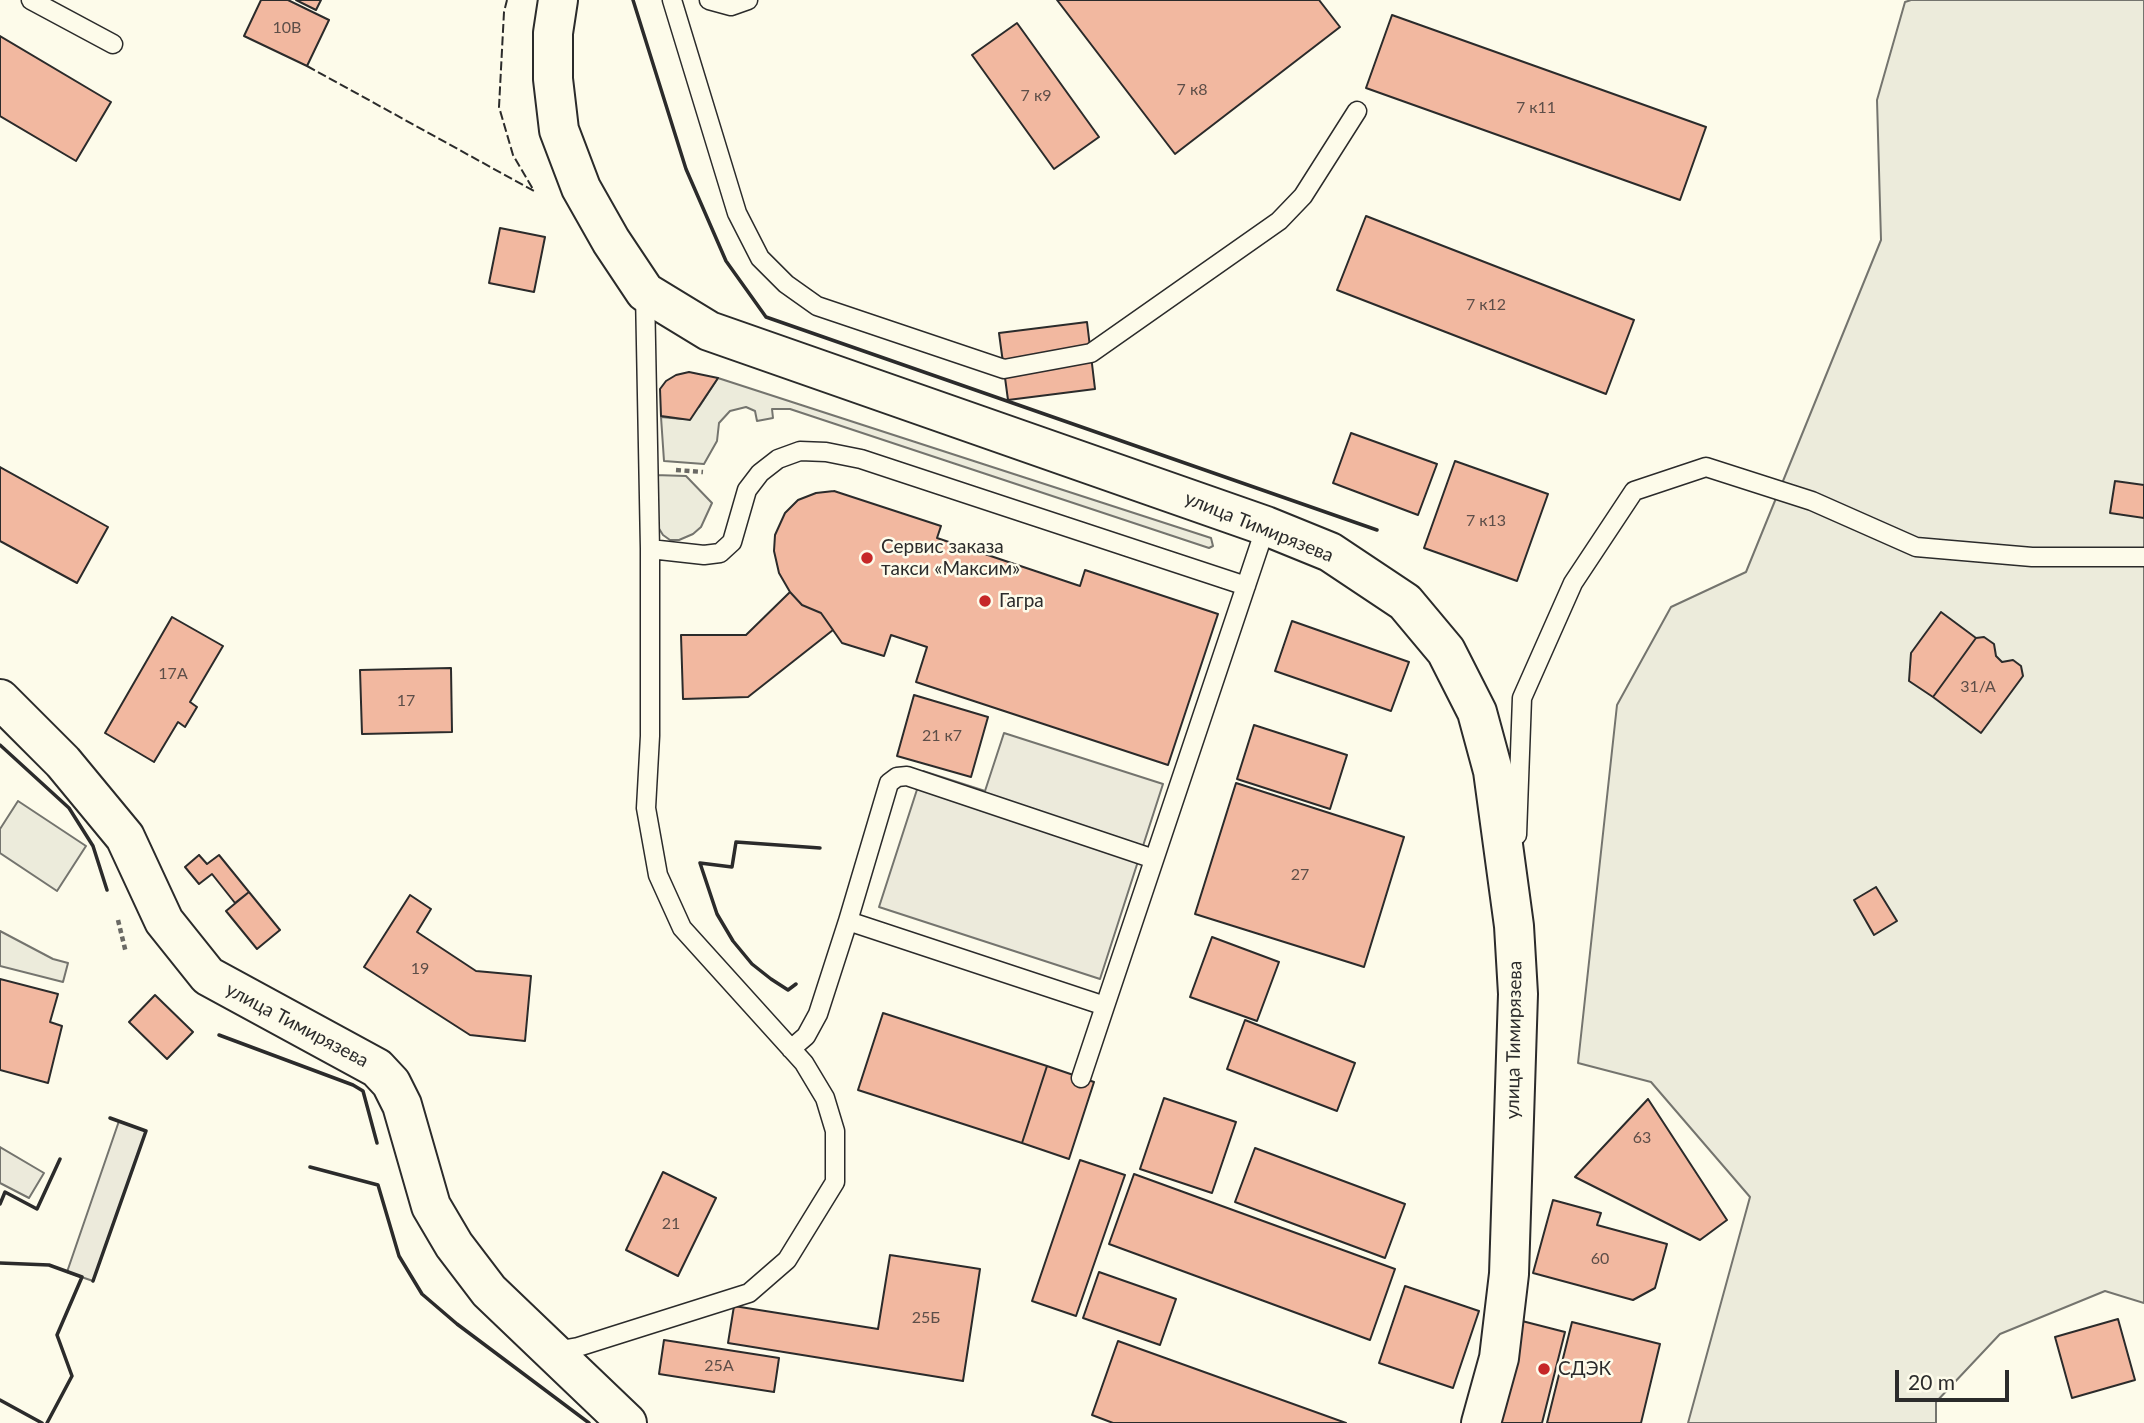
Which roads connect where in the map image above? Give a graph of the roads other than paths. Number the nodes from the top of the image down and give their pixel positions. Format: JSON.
{"nodes":[{"id":1,"x":31,"y":0,"type":"edge"},
{"id":2,"x":558,"y":0,"type":"edge"},
{"id":3,"x":672,"y":0,"type":"edge"},
{"id":4,"x":709,"y":0,"type":"edge"},
{"id":5,"x":748,"y":0,"type":"edge"},
{"id":6,"x":113,"y":44,"type":"dead end"},
{"id":7,"x":1357,"y":111,"type":"dead end"},
{"id":8,"x":645,"y":292,"type":"junction"},
{"id":9,"x":1266,"y":526,"type":"junction"},
{"id":10,"x":650,"y":549,"type":"junction"},
{"id":11,"x":2144,"y":557,"type":"edge"},
{"id":12,"x":1246,"y":586,"type":"junction"},
{"id":13,"x":0,"y":699,"type":"edge"},
{"id":14,"x":1154,"y":859,"type":"junction"},
{"id":15,"x":848,"y":920,"type":"junction"},
{"id":16,"x":1514,"y":926,"type":"junction"},
{"id":17,"x":1105,"y":1006,"type":"junction"},
{"id":18,"x":791,"y":1049,"type":"junction"},
{"id":19,"x":1081,"y":1078,"type":"dead end"},
{"id":20,"x":552,"y":1351,"type":"junction"},
{"id":21,"x":627,"y":1423,"type":"edge"},
{"id":22,"x":1481,"y":1423,"type":"edge"}],
"edges":[{"from":1,"to":6,"type":"lane"},
{"from":2,"to":8,"type":"street","name":"улица Тимирязева"},
{"from":3,"to":7,"type":"lane"},
{"from":4,"to":5,"type":"lane"},
{"from":8,"to":9,"type":"street","name":"улица Тимирязева"},
{"from":8,"to":10,"type":"lane"},
{"from":9,"to":12,"type":"lane"},
{"from":9,"to":16,"type":"street","name":"улица Тимирязева"},
{"from":10,"to":12,"type":"lane"},
{"from":10,"to":18,"type":"lane"},
{"from":11,"to":16,"type":"lane"},
{"from":12,"to":14,"type":"lane"},
{"from":13,"to":20,"type":"street","name":"улица Тимирязева"},
{"from":14,"to":15,"type":"lane"},
{"from":14,"to":17,"type":"lane"},
{"from":15,"to":17,"type":"lane"},
{"from":15,"to":18,"type":"lane"},
{"from":16,"to":22,"type":"street","name":"улица Тимирязева"},
{"from":17,"to":19,"type":"lane"},
{"from":18,"to":20,"type":"lane"},
{"from":20,"to":21,"type":"street","name":"улица Тимирязева"}]}
